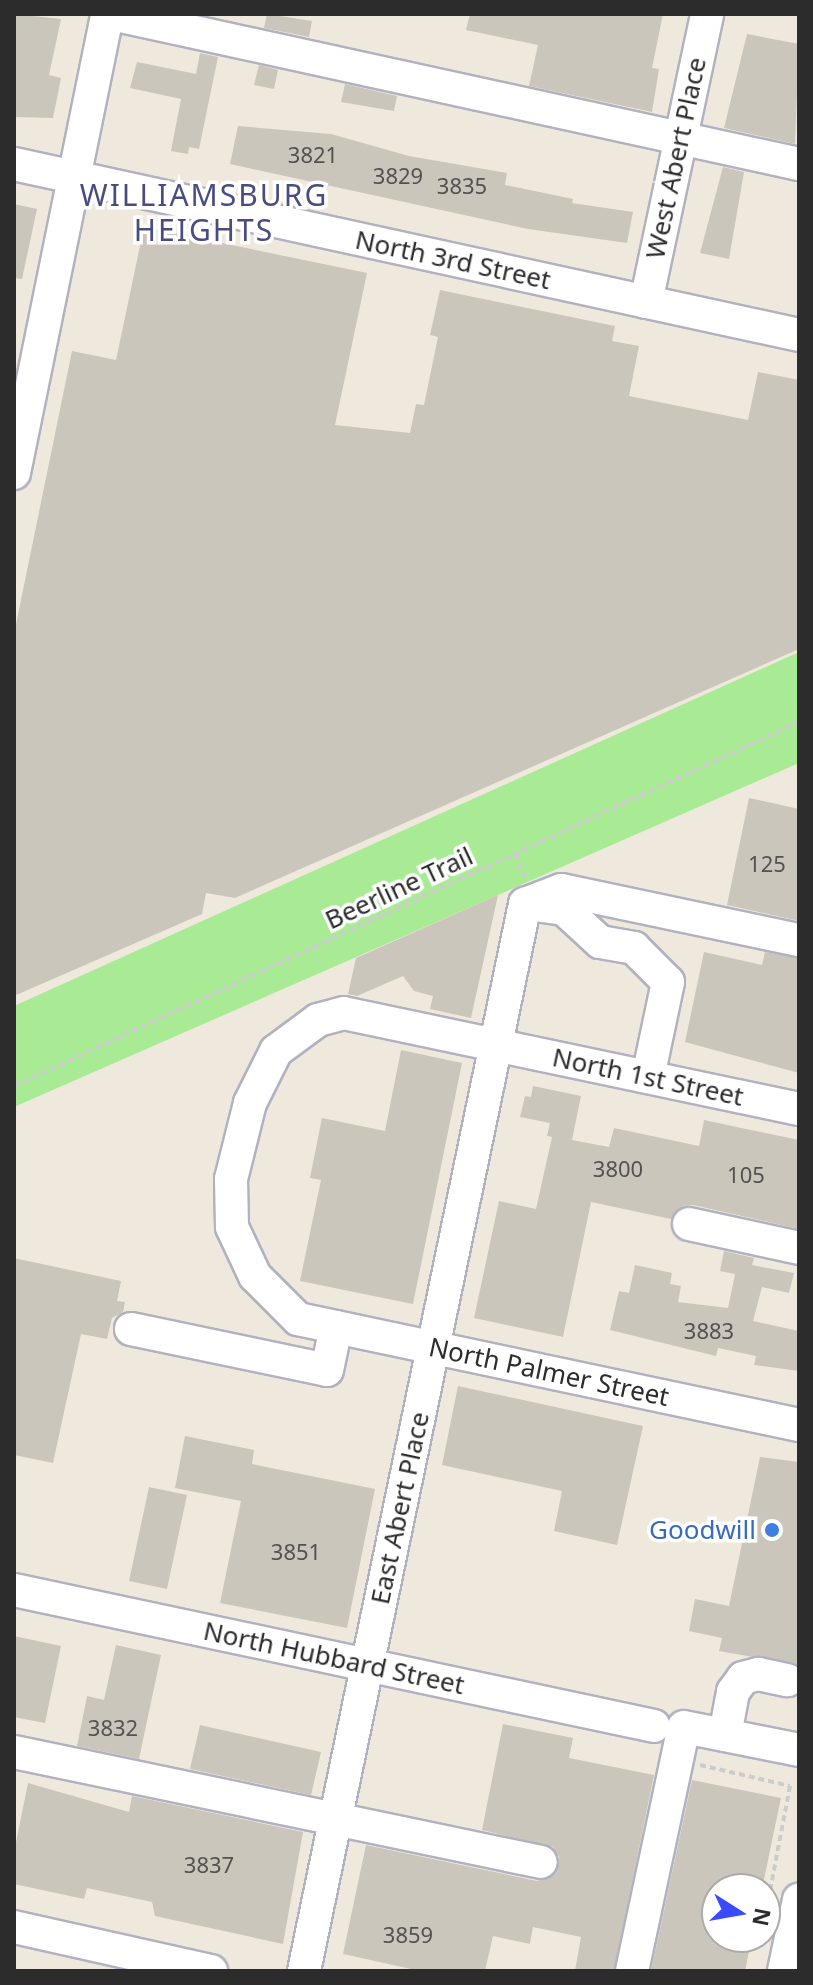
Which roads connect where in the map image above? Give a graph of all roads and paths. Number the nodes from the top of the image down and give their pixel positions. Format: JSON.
{"nodes":[{"id":1,"x":109,"y":14,"type":"edge"},
{"id":2,"x":707,"y":14,"type":"edge"},
{"id":3,"x":681,"y":139,"type":"junction"},
{"id":4,"x":14,"y":164,"type":"edge"},
{"id":5,"x":799,"y":164,"type":"edge"},
{"id":6,"x":74,"y":177,"type":"junction"},
{"id":7,"x":646,"y":302,"type":"junction"},
{"id":8,"x":799,"y":335,"type":"edge"},
{"id":9,"x":26,"y":344,"type":"edge"},
{"id":10,"x":14,"y":473,"type":"edge"},
{"id":11,"x":799,"y":722,"type":"edge"},
{"id":12,"x":525,"y":904,"type":"junction"},
{"id":13,"x":799,"y":940,"type":"edge"},
{"id":14,"x":496,"y":1044,"type":"junction"},
{"id":15,"x":648,"y":1077,"type":"junction"},
{"id":16,"x":14,"y":1086,"type":"edge"},
{"id":17,"x":799,"y":1109,"type":"edge"},
{"id":18,"x":689,"y":1224,"type":"dead end"},
{"id":19,"x":799,"y":1248,"type":"edge"},
{"id":20,"x":298,"y":1319,"type":"joint"},
{"id":21,"x":336,"y":1327,"type":"junction"},
{"id":22,"x":131,"y":1329,"type":"dead end"},
{"id":23,"x":433,"y":1347,"type":"junction"},
{"id":24,"x":799,"y":1425,"type":"edge"},
{"id":25,"x":14,"y":1590,"type":"edge"},
{"id":26,"x":367,"y":1665,"type":"junction"},
{"id":27,"x":787,"y":1680,"type":"dead end"},
{"id":28,"x":654,"y":1726,"type":"dead end"},
{"id":29,"x":725,"y":1735,"type":"junction"},
{"id":30,"x":799,"y":1750,"type":"edge"},
{"id":31,"x":14,"y":1752,"type":"edge"},
{"id":32,"x":677,"y":1762,"type":"junction"},
{"id":33,"x":335,"y":1819,"type":"junction"},
{"id":34,"x":541,"y":1862,"type":"dead end"},
{"id":35,"x":773,"y":1873,"type":"edge"},
{"id":36,"x":799,"y":1900,"type":"edge"},
{"id":37,"x":14,"y":1927,"type":"edge"},
{"id":38,"x":211,"y":1971,"type":"edge"},
{"id":39,"x":304,"y":1971,"type":"edge"},
{"id":40,"x":632,"y":1971,"type":"edge"},
{"id":41,"x":784,"y":1971,"type":"edge"}],
"edges":[{"from":1,"to":3,"type":"street"},
{"from":1,"to":6,"type":"street"},
{"from":2,"to":3,"type":"street","name":"West Abert Place"},
{"from":3,"to":5,"type":"street"},
{"from":3,"to":7,"type":"street","name":"West Abert Place"},
{"from":4,"to":6,"type":"street","name":"North 3rd Street"},
{"from":6,"to":7,"type":"street","name":"North 3rd Street"},
{"from":6,"to":9,"type":"street"},
{"from":7,"to":8,"type":"street","name":"North 3rd Street"},
{"from":9,"to":10,"type":"street"},
{"from":11,"to":16,"type":"path","name":"Beerline Trail"},
{"from":12,"to":13,"type":"street"},
{"from":12,"to":14,"type":"street"},
{"from":12,"to":15,"type":"street"},
{"from":14,"to":15,"type":"street","name":"North 1st Street"},
{"from":14,"to":20,"type":"street","name":"North 1st Street"},
{"from":14,"to":23,"type":"street","name":"East Abert Place"},
{"from":15,"to":17,"type":"street","name":"North 1st Street"},
{"from":18,"to":19,"type":"street"},
{"from":20,"to":21,"type":"street","name":"North Palmer Street"},
{"from":21,"to":22,"type":"street"},
{"from":21,"to":23,"type":"street","name":"North Palmer Street"},
{"from":23,"to":24,"type":"street","name":"North Palmer Street"},
{"from":23,"to":26,"type":"street","name":"East Abert Place"},
{"from":25,"to":26,"type":"street","name":"North Hubbard Street"},
{"from":26,"to":28,"type":"street","name":"North Hubbard Street"},
{"from":26,"to":33,"type":"street","name":"East Abert Place"},
{"from":27,"to":29,"type":"street"},
{"from":29,"to":30,"type":"street"},
{"from":29,"to":32,"type":"street"},
{"from":31,"to":33,"type":"street"},
{"from":32,"to":35,"type":"path"},
{"from":32,"to":40,"type":"street"},
{"from":33,"to":34,"type":"street"},
{"from":33,"to":39,"type":"street","name":"East Abert Place"},
{"from":36,"to":41,"type":"street"},
{"from":37,"to":38,"type":"street"}]}
